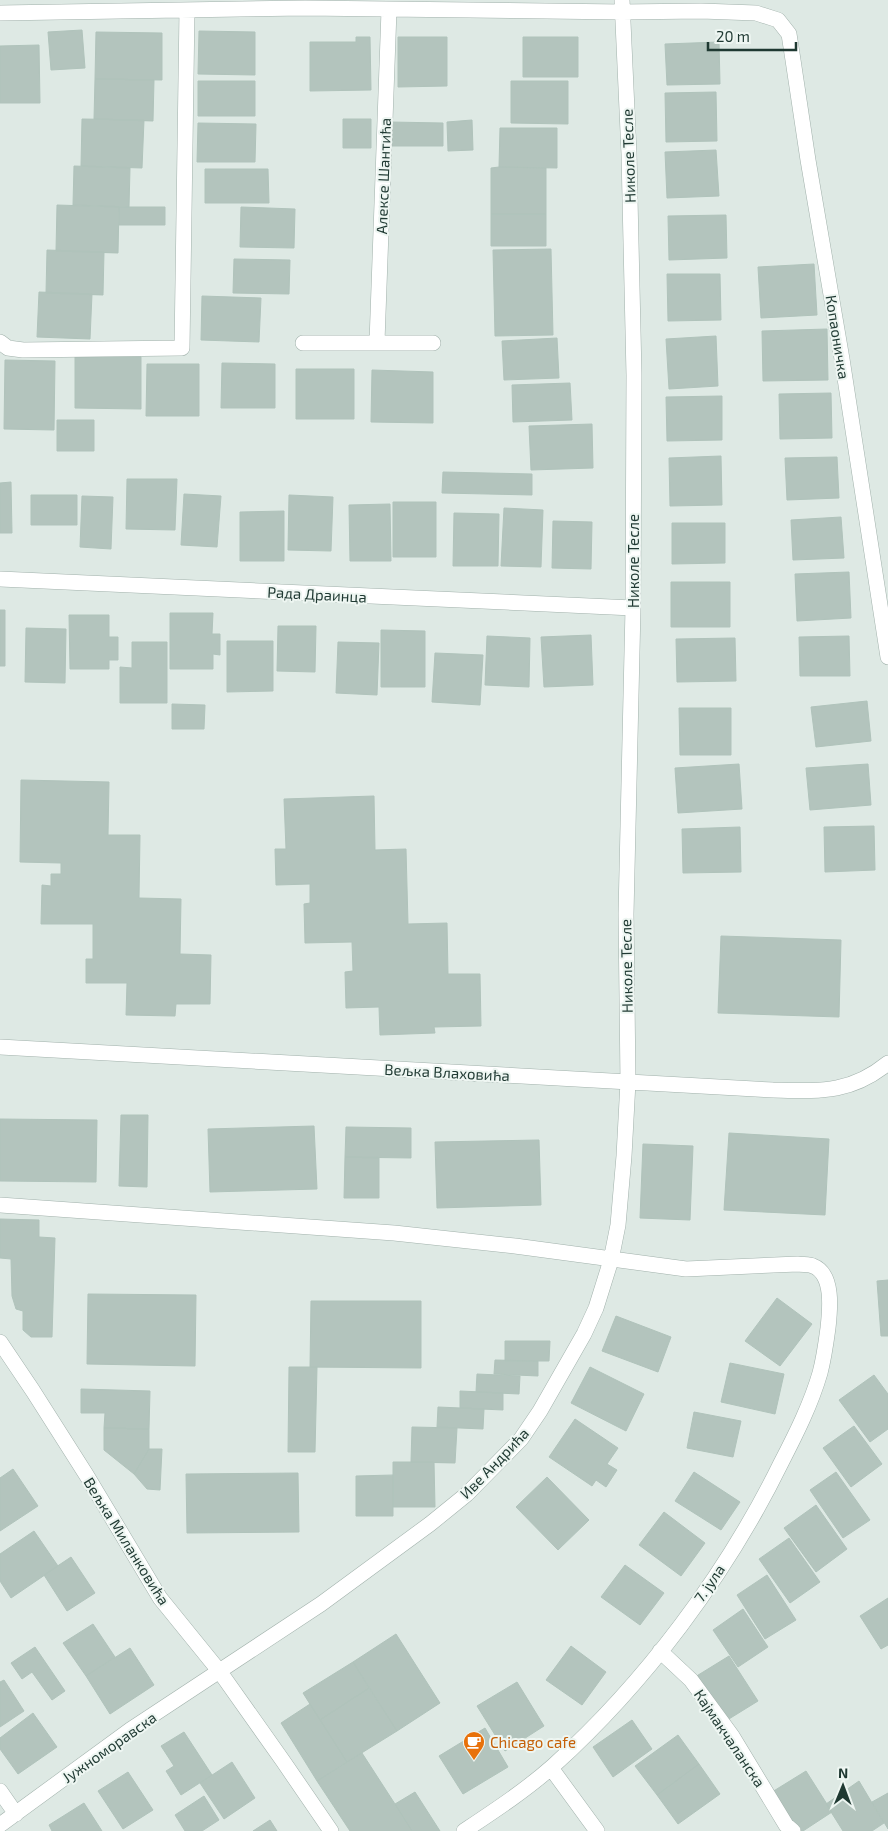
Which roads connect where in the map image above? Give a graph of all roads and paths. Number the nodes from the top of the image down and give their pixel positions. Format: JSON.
{"nodes":[{"id":1,"x":305,"y":4,"type":"edge"},
{"id":2,"x":35,"y":6,"type":"edge"},
{"id":3,"x":622,"y":6,"type":"edge"},
{"id":4,"x":187,"y":10,"type":"junction"},
{"id":5,"x":389,"y":10,"type":"junction"},
{"id":6,"x":0,"y":13,"type":"edge"},
{"id":7,"x":0,"y":342,"type":"edge"},
{"id":8,"x":377,"y":342,"type":"junction"},
{"id":9,"x":303,"y":343,"type":"dead end"},
{"id":10,"x":433,"y":343,"type":"dead end"},
{"id":11,"x":0,"y":579,"type":"edge"},
{"id":12,"x":633,"y":608,"type":"junction"},
{"id":13,"x":888,"y":657,"type":"edge"},
{"id":14,"x":0,"y":1047,"type":"edge"},
{"id":15,"x":888,"y":1063,"type":"edge"},
{"id":16,"x":628,"y":1082,"type":"junction"},
{"id":17,"x":626,"y":1122,"type":"joint"},
{"id":18,"x":0,"y":1205,"type":"edge"},
{"id":19,"x":611,"y":1260,"type":"junction"},
{"id":20,"x":0,"y":1342,"type":"edge"},
{"id":21,"x":660,"y":1650,"type":"junction"},
{"id":22,"x":220,"y":1672,"type":"junction"},
{"id":23,"x":551,"y":1768,"type":"junction"},
{"id":24,"x":0,"y":1791,"type":"edge"},
{"id":25,"x":16,"y":1814,"type":"junction"},
{"id":26,"x":0,"y":1825,"type":"edge"},
{"id":27,"x":331,"y":1831,"type":"edge"},
{"id":28,"x":464,"y":1831,"type":"edge"},
{"id":29,"x":597,"y":1831,"type":"edge"},
{"id":30,"x":793,"y":1831,"type":"edge"}],
"edges":[{"from":1,"to":4,"type":"street"},
{"from":1,"to":5,"type":"street"},
{"from":2,"to":4,"type":"street"},
{"from":2,"to":6,"type":"street"},
{"from":3,"to":5,"type":"street"},
{"from":3,"to":12,"type":"street","name":"Николе Тесле"},
{"from":3,"to":13,"type":"street","name":"Копаоничка"},
{"from":4,"to":7,"type":"street"},
{"from":5,"to":8,"type":"street","name":"Алексе Шантића"},
{"from":8,"to":9,"type":"street"},
{"from":8,"to":10,"type":"street"},
{"from":11,"to":12,"type":"street","name":"Рада Драинца"},
{"from":12,"to":16,"type":"street","name":"Николе Тесле"},
{"from":14,"to":16,"type":"street","name":"Вељка Влаховића"},
{"from":15,"to":16,"type":"street","name":"Вељка Влаховића"},
{"from":16,"to":17,"type":"street","name":"Николе Тесле"},
{"from":17,"to":19,"type":"street","name":"Иве Андрића"},
{"from":18,"to":19,"type":"street"},
{"from":19,"to":21,"type":"street","name":"7. јула"},
{"from":19,"to":22,"type":"street","name":"Иве Андрића"},
{"from":20,"to":22,"type":"street","name":"Вељка Миланковића"},
{"from":21,"to":23,"type":"street","name":"7. јула"},
{"from":21,"to":30,"type":"street","name":"Кајмакчаланска"},
{"from":22,"to":25,"type":"street","name":"Јужноморавска"},
{"from":22,"to":27,"type":"street","name":"Вељка Миланковића"},
{"from":23,"to":28,"type":"street","name":"7. јула"},
{"from":23,"to":29,"type":"street"},
{"from":24,"to":25,"type":"street"},
{"from":25,"to":26,"type":"street","name":"Јужноморавска"}]}
